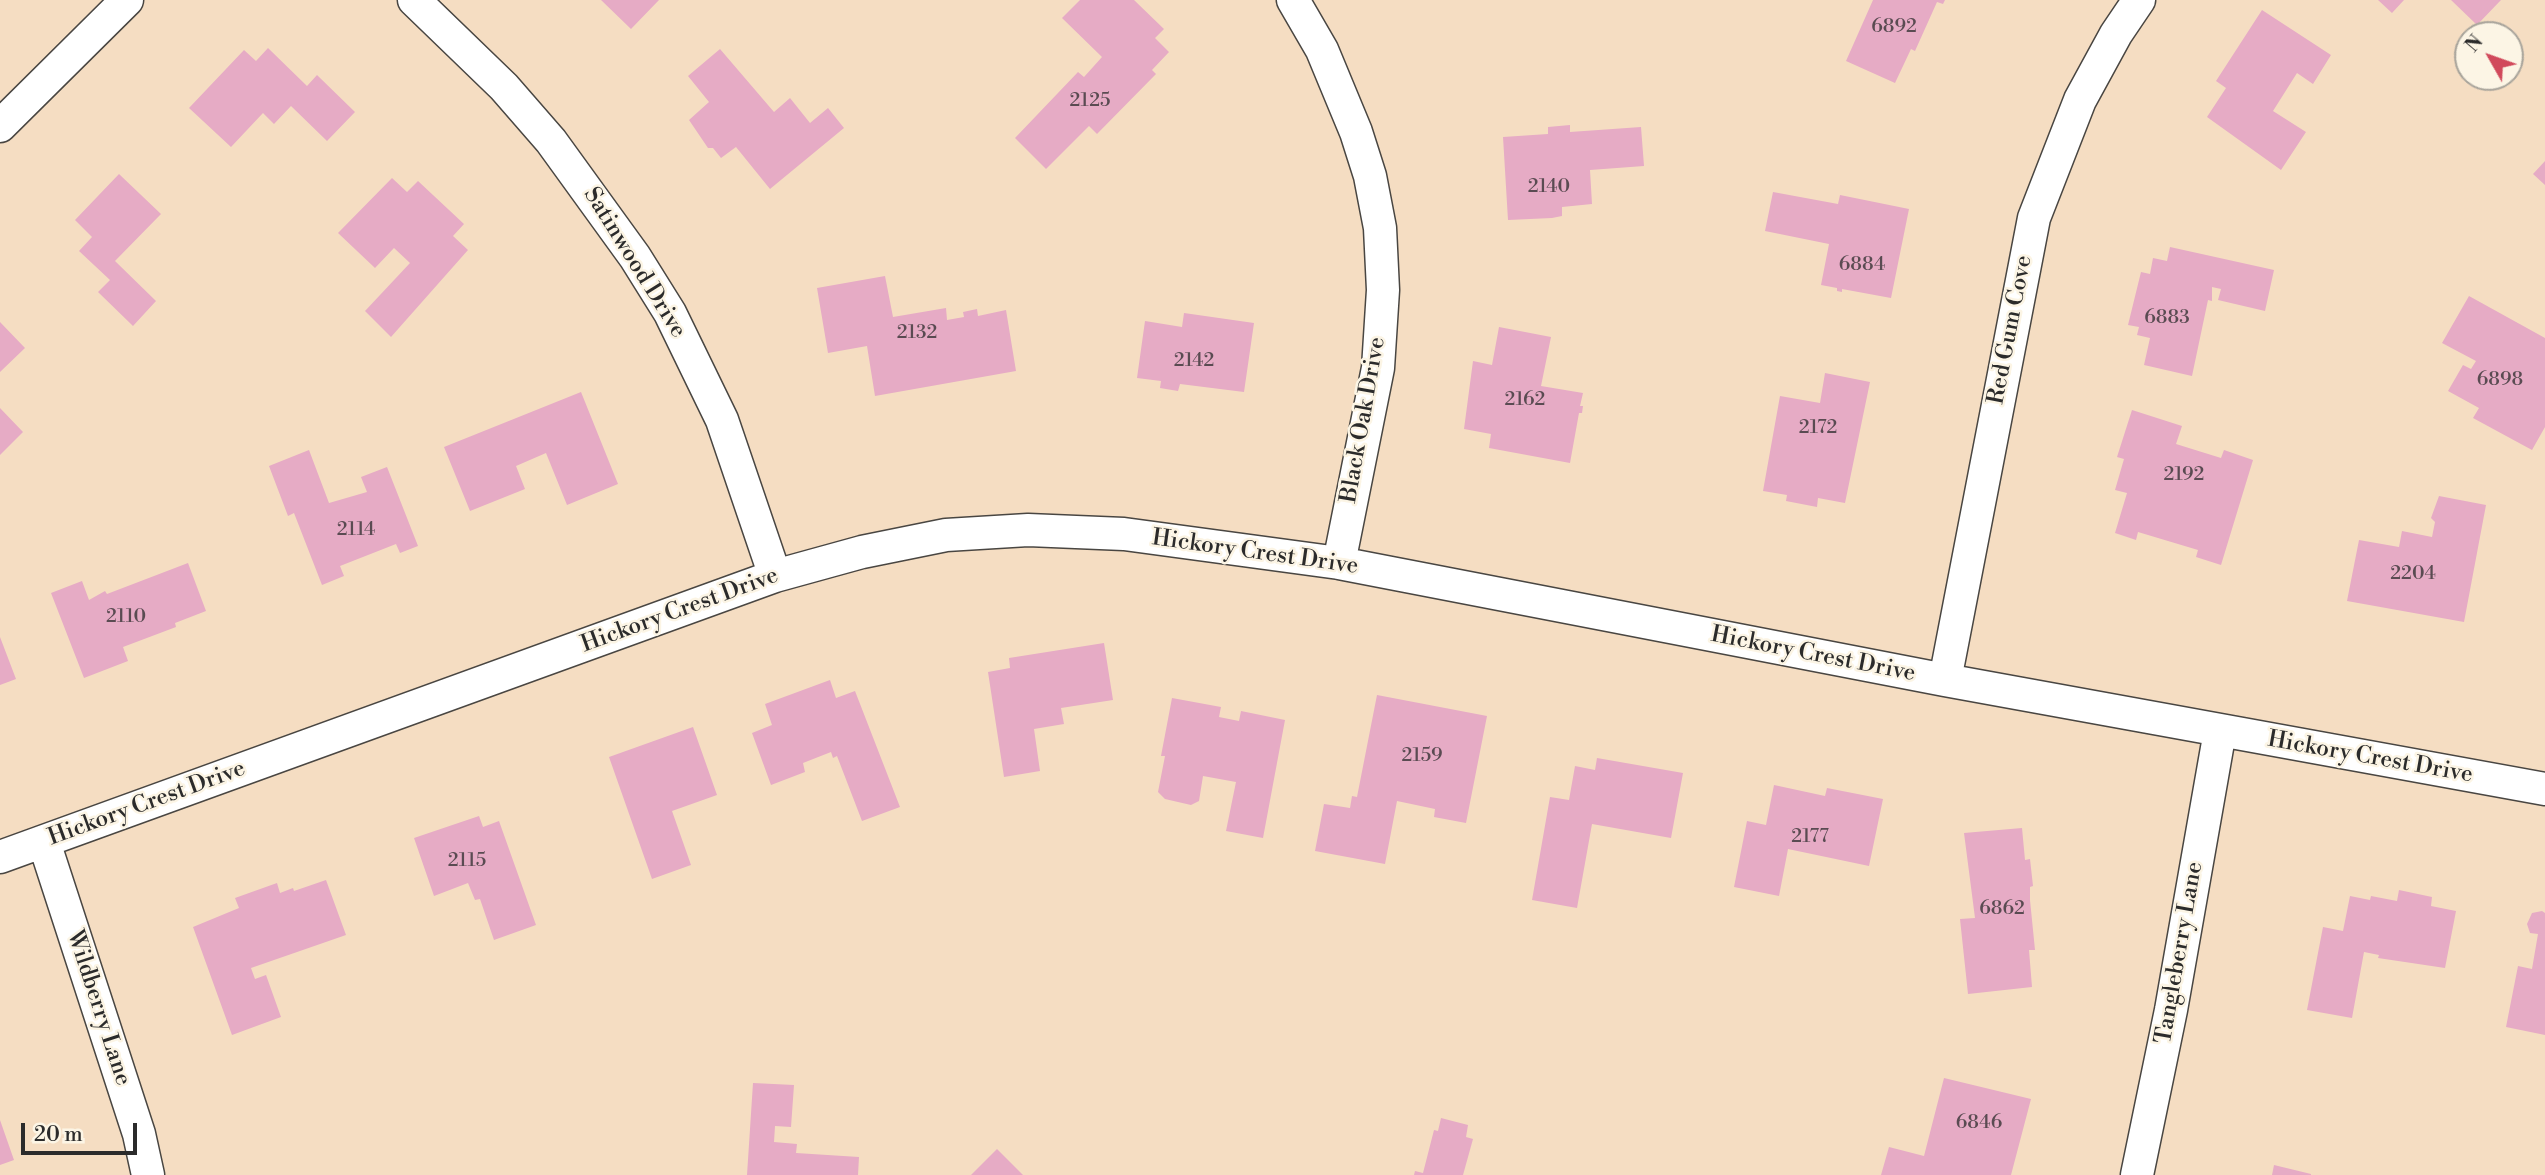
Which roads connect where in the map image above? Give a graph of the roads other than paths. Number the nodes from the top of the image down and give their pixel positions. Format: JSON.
{"nodes":[{"id":1,"x":127,"y":0,"type":"edge"},
{"id":2,"x":414,"y":0,"type":"edge"},
{"id":3,"x":1293,"y":0,"type":"edge"},
{"id":4,"x":2139,"y":0,"type":"edge"},
{"id":5,"x":0,"y":126,"type":"edge"},
{"id":6,"x":1339,"y":563,"type":"junction"},
{"id":7,"x":775,"y":576,"type":"junction"},
{"id":8,"x":1945,"y":680,"type":"junction"},
{"id":9,"x":2220,"y":731,"type":"junction"},
{"id":10,"x":2545,"y":789,"type":"edge"},
{"id":11,"x":44,"y":842,"type":"junction"},
{"id":12,"x":0,"y":857,"type":"edge"},
{"id":13,"x":148,"y":1175,"type":"edge"},
{"id":14,"x":2137,"y":1175,"type":"edge"}],
"edges":[{"from":1,"to":5,"type":"street"},
{"from":2,"to":7,"type":"street","name":"Satinwood Drive"},
{"from":3,"to":6,"type":"street","name":"Black Oak Drive"},
{"from":4,"to":8,"type":"street","name":"Red Gum Cove"},
{"from":6,"to":7,"type":"street","name":"Hickory Crest Drive"},
{"from":6,"to":8,"type":"street","name":"Hickory Crest Drive"},
{"from":7,"to":11,"type":"street","name":"Hickory Crest Drive"},
{"from":8,"to":9,"type":"street","name":"Hickory Crest Drive"},
{"from":9,"to":10,"type":"street","name":"Hickory Crest Drive"},
{"from":9,"to":14,"type":"street","name":"Tangleberry Lane"},
{"from":11,"to":12,"type":"street","name":"Hickory Crest Drive"},
{"from":11,"to":13,"type":"street","name":"Wildberry Lane"}]}
